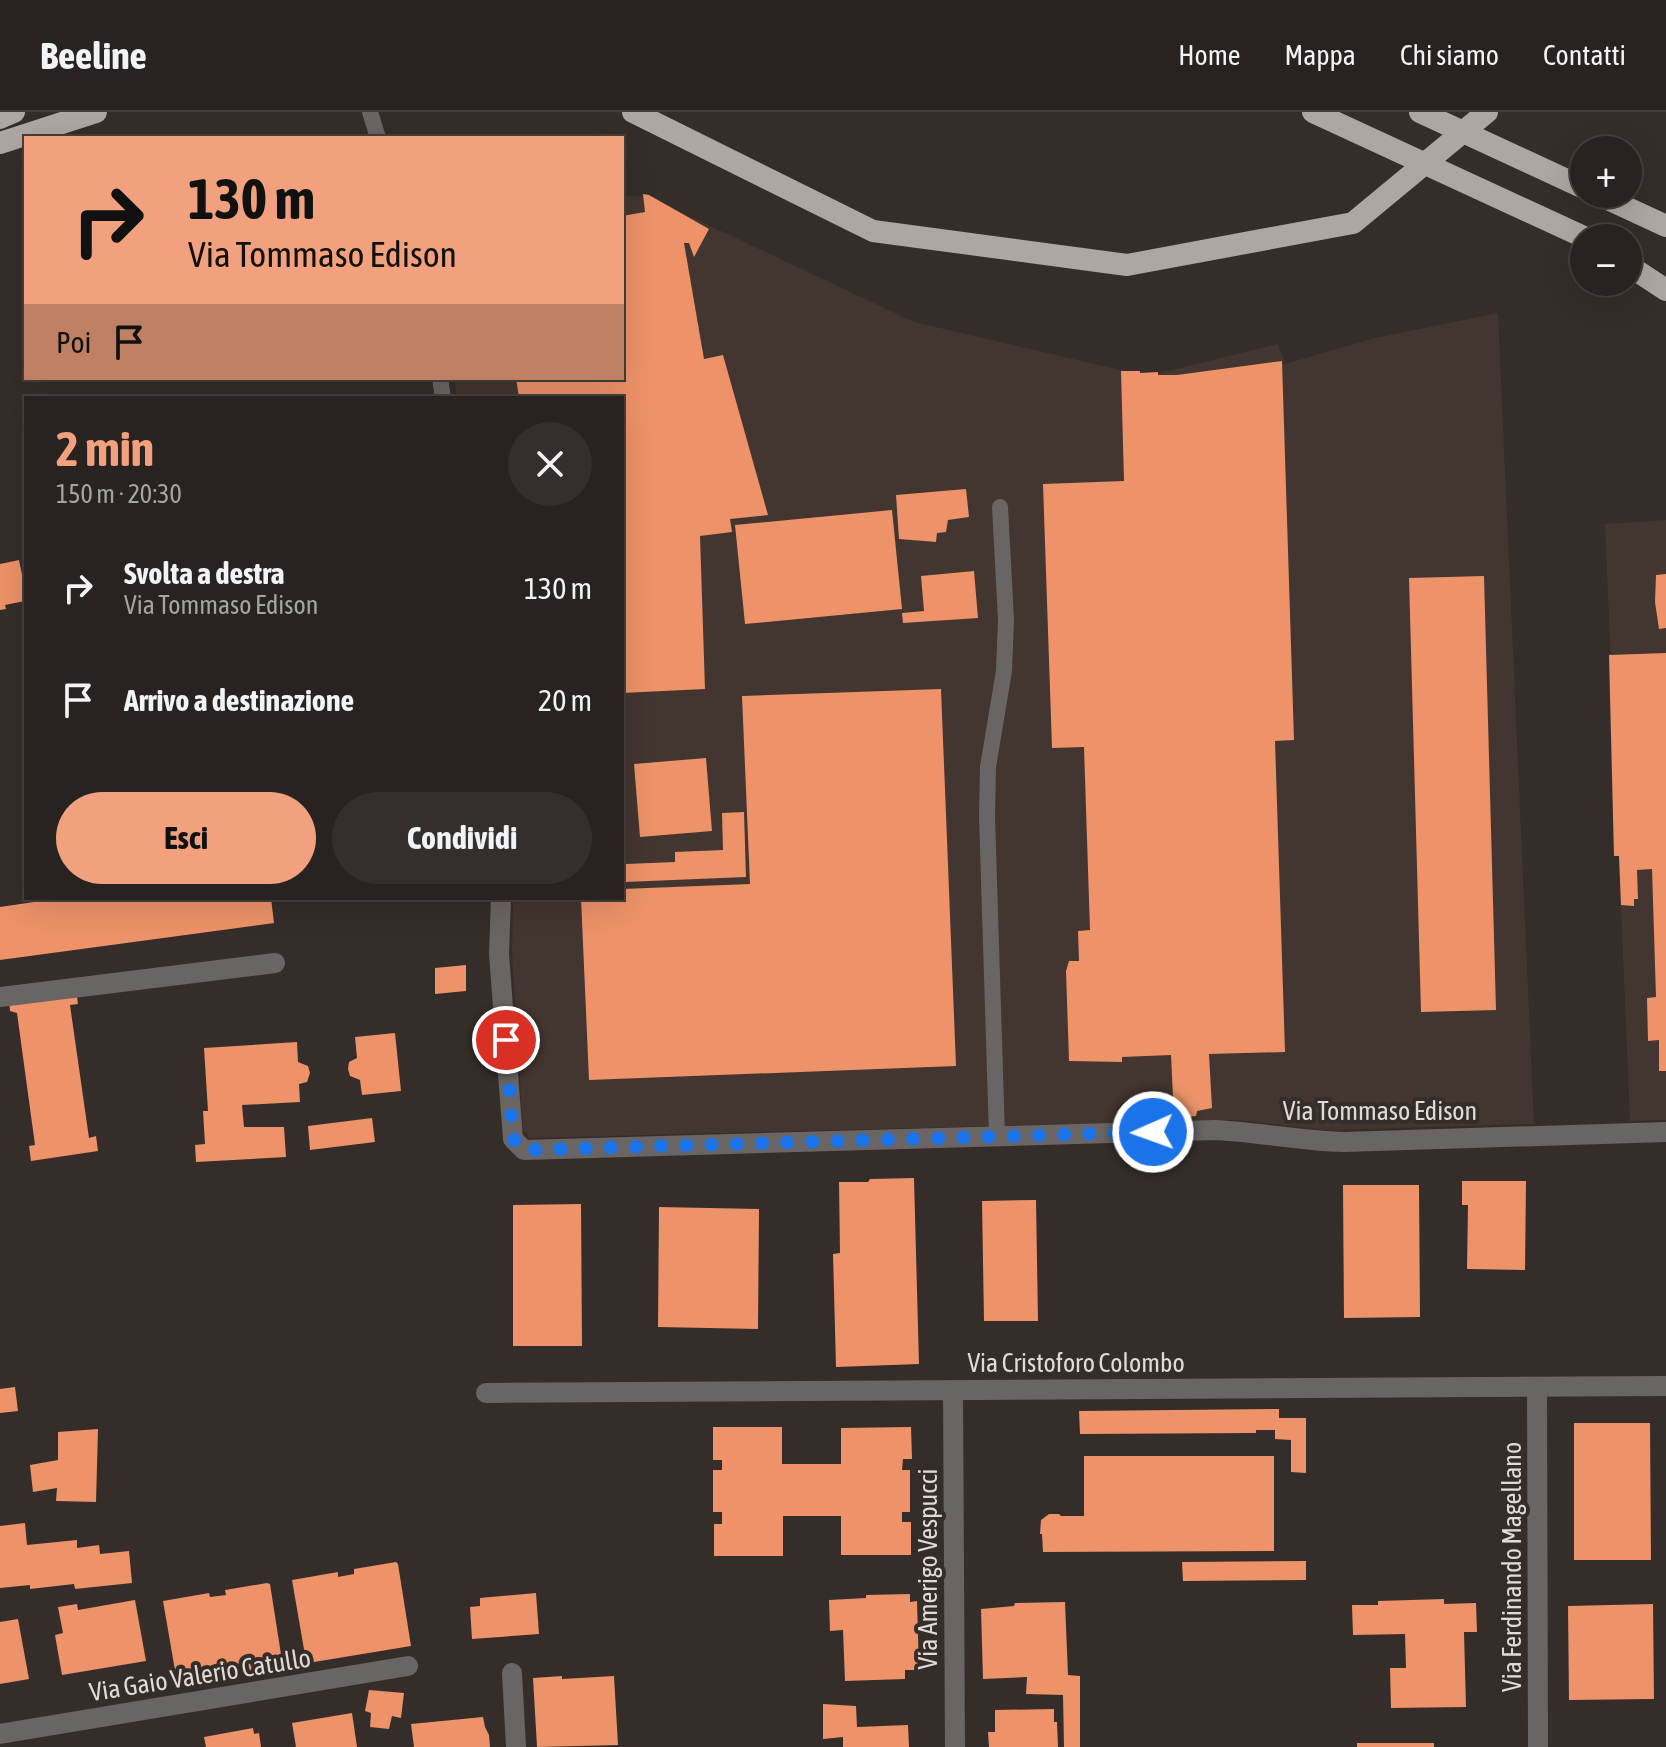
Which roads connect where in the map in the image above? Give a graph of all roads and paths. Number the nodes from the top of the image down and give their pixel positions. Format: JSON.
{"nodes":[{"id":1,"x":14,"y":112,"type":"edge"},
{"id":2,"x":96,"y":112,"type":"edge"},
{"id":3,"x":370,"y":112,"type":"edge"},
{"id":4,"x":633,"y":112,"type":"edge"},
{"id":5,"x":1313,"y":112,"type":"edge"},
{"id":6,"x":1420,"y":112,"type":"edge"},
{"id":7,"x":1487,"y":112,"type":"edge"},
{"id":8,"x":0,"y":118,"type":"edge"},
{"id":9,"x":377,"y":136,"type":"edge"},
{"id":10,"x":0,"y":143,"type":"edge"},
{"id":11,"x":1570,"y":182,"type":"edge"},
{"id":12,"x":1627,"y":208,"type":"edge"},
{"id":13,"x":1666,"y":226,"type":"edge"},
{"id":14,"x":1570,"y":231,"type":"edge"},
{"id":15,"x":1642,"y":274,"type":"edge"},
{"id":16,"x":1666,"y":290,"type":"edge"},
{"id":17,"x":1000,"y":507,"type":"dead end"},
{"id":18,"x":501,"y":900,"type":"edge"},
{"id":19,"x":275,"y":963,"type":"dead end"},
{"id":20,"x":0,"y":997,"type":"edge"},
{"id":21,"x":1666,"y":1132,"type":"edge"},
{"id":22,"x":997,"y":1136,"type":"junction"},
{"id":23,"x":1666,"y":1386,"type":"edge"},
{"id":24,"x":1537,"y":1387,"type":"junction"},
{"id":25,"x":953,"y":1390,"type":"junction"},
{"id":26,"x":486,"y":1393,"type":"dead end"},
{"id":27,"x":408,"y":1666,"type":"dead end"},
{"id":28,"x":512,"y":1673,"type":"dead end"},
{"id":29,"x":0,"y":1734,"type":"edge"},
{"id":30,"x":516,"y":1747,"type":"edge"},
{"id":31,"x":955,"y":1747,"type":"edge"},
{"id":32,"x":1538,"y":1747,"type":"edge"}],
"edges":[{"from":1,"to":8,"type":"highway"},
{"from":2,"to":10,"type":"highway"},
{"from":3,"to":9,"type":"lane"},
{"from":4,"to":7,"type":"highway"},
{"from":5,"to":14,"type":"highway","bridge":true},
{"from":6,"to":11,"type":"highway","bridge":true},
{"from":12,"to":13,"type":"highway"},
{"from":15,"to":16,"type":"highway"},
{"from":17,"to":22,"type":"lane"},
{"from":18,"to":22,"type":"street","name":"Via Tommaso Edison"},
{"from":19,"to":20,"type":"street"},
{"from":21,"to":22,"type":"street","name":"Via Tommaso Edison"},
{"from":23,"to":24,"type":"street","name":"Via Cristoforo Colombo"},
{"from":24,"to":25,"type":"street","name":"Via Cristoforo Colombo"},
{"from":24,"to":32,"type":"street","name":"Via Ferdinando Magellano"},
{"from":25,"to":26,"type":"street","name":"Via Cristoforo Colombo"},
{"from":25,"to":31,"type":"street","name":"Via Amerigo Vespucci"},
{"from":27,"to":29,"type":"street","name":"Via Gaio Valerio Catullo"},
{"from":28,"to":30,"type":"street"}]}
